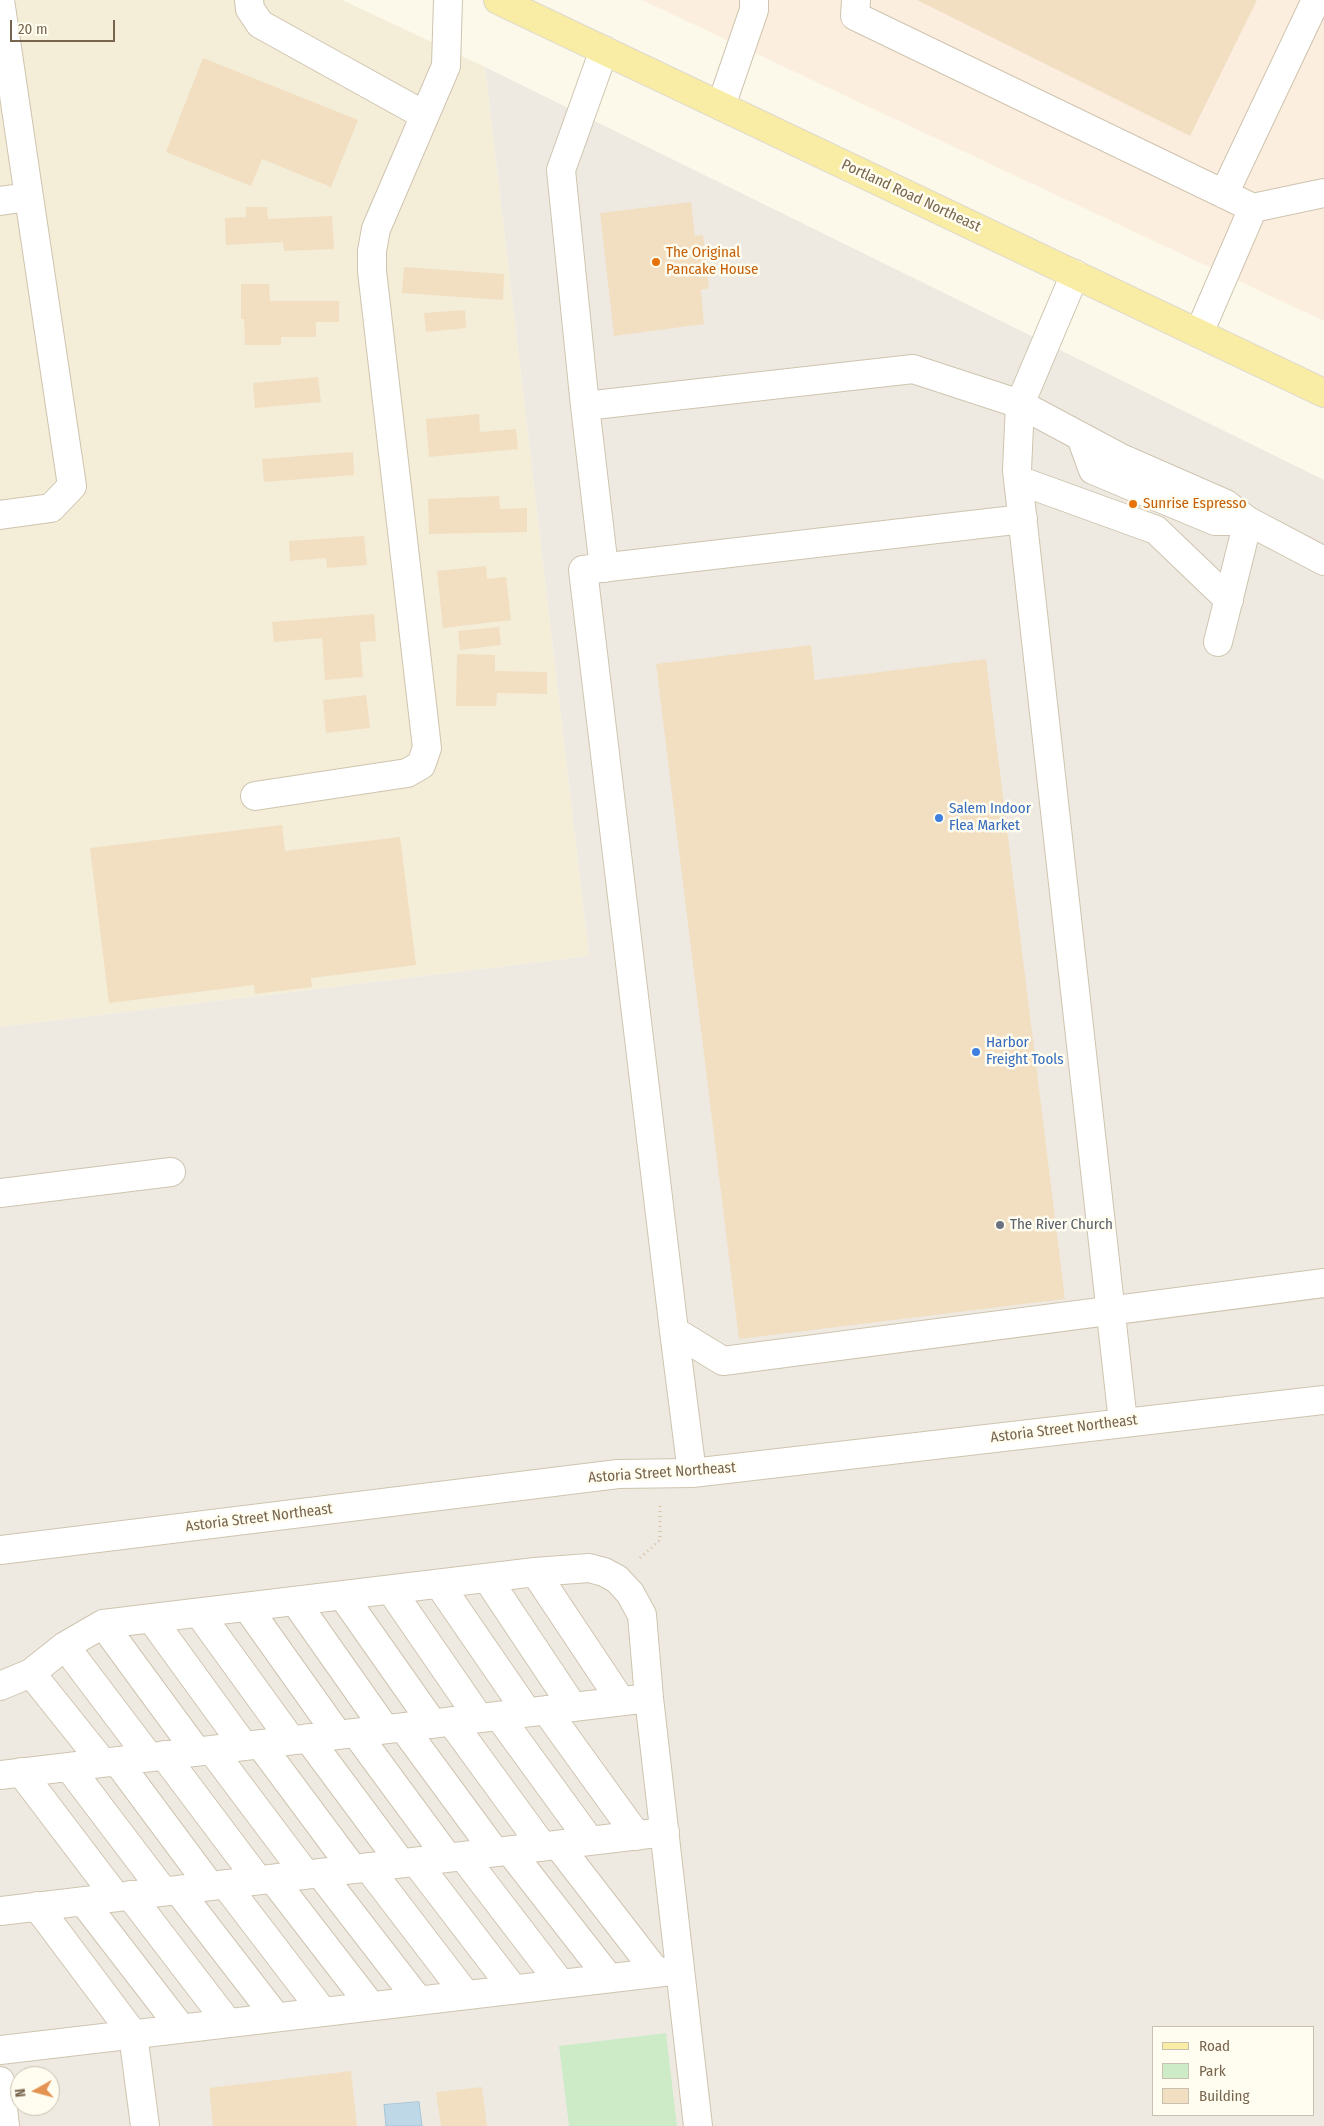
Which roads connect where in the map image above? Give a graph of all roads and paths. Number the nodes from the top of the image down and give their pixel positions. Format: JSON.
{"nodes":[{"id":1,"x":0,"y":0,"type":"edge"},
{"id":2,"x":249,"y":0,"type":"edge"},
{"id":3,"x":448,"y":0,"type":"edge"},
{"id":4,"x":498,"y":0,"type":"edge"},
{"id":5,"x":754,"y":0,"type":"edge"},
{"id":6,"x":856,"y":0,"type":"edge"},
{"id":7,"x":1316,"y":0,"type":"edge"},
{"id":8,"x":604,"y":50,"type":"junction"},
{"id":9,"x":721,"y":106,"type":"junction"},
{"id":10,"x":424,"y":115,"type":"junction"},
{"id":11,"x":1324,"y":193,"type":"edge"},
{"id":12,"x":1224,"y":194,"type":"junction"},
{"id":13,"x":29,"y":197,"type":"junction"},
{"id":14,"x":0,"y":202,"type":"edge"},
{"id":15,"x":1253,"y":208,"type":"junction"},
{"id":16,"x":1075,"y":274,"type":"junction"},
{"id":17,"x":1199,"y":333,"type":"junction"},
{"id":18,"x":1324,"y":393,"type":"edge"},
{"id":19,"x":1020,"y":404,"type":"junction"},
{"id":20,"x":585,"y":406,"type":"junction"},
{"id":21,"x":1018,"y":480,"type":"junction"},
{"id":22,"x":0,"y":515,"type":"edge"},
{"id":23,"x":1023,"y":519,"type":"junction"},
{"id":24,"x":1248,"y":521,"type":"junction"},
{"id":25,"x":1324,"y":560,"type":"edge"},
{"id":26,"x":604,"y":568,"type":"junction"},
{"id":27,"x":1229,"y":600,"type":"junction"},
{"id":28,"x":1218,"y":642,"type":"dead end"},
{"id":29,"x":255,"y":796,"type":"dead end"},
{"id":30,"x":171,"y":1172,"type":"dead end"},
{"id":31,"x":0,"y":1193,"type":"edge"},
{"id":32,"x":1324,"y":1283,"type":"edge"},
{"id":33,"x":1110,"y":1310,"type":"junction"},
{"id":34,"x":674,"y":1331,"type":"junction"},
{"id":35,"x":1324,"y":1400,"type":"edge"},
{"id":36,"x":1123,"y":1422,"type":"junction"},
{"id":37,"x":660,"y":1473,"type":"junction"},
{"id":38,"x":692,"y":1473,"type":"junction"},
{"id":39,"x":0,"y":1550,"type":"edge"},
{"id":40,"x":535,"y":1572,"type":"junction"},
{"id":41,"x":487,"y":1578,"type":"junction"},
{"id":42,"x":617,"y":1579,"type":"junction"},
{"id":43,"x":439,"y":1584,"type":"junction"},
{"id":44,"x":391,"y":1590,"type":"junction"},
{"id":45,"x":343,"y":1596,"type":"junction"},
{"id":46,"x":295,"y":1601,"type":"junction"},
{"id":47,"x":247,"y":1607,"type":"junction"},
{"id":48,"x":199,"y":1613,"type":"junction"},
{"id":49,"x":151,"y":1618,"type":"junction"},
{"id":50,"x":103,"y":1624,"type":"junction"},
{"id":51,"x":65,"y":1646,"type":"junction"},
{"id":52,"x":31,"y":1674,"type":"junction"},
{"id":53,"x":0,"y":1686,"type":"edge"},
{"id":54,"x":649,"y":1698,"type":"junction"},
{"id":55,"x":621,"y":1701,"type":"junction"},
{"id":56,"x":574,"y":1707,"type":"junction"},
{"id":57,"x":537,"y":1711,"type":"junction"},
{"id":58,"x":489,"y":1717,"type":"junction"},
{"id":59,"x":442,"y":1722,"type":"junction"},
{"id":60,"x":394,"y":1728,"type":"junction"},
{"id":61,"x":347,"y":1734,"type":"junction"},
{"id":62,"x":299,"y":1739,"type":"junction"},
{"id":63,"x":252,"y":1745,"type":"junction"},
{"id":64,"x":204,"y":1751,"type":"junction"},
{"id":65,"x":157,"y":1756,"type":"junction"},
{"id":66,"x":110,"y":1762,"type":"junction"},
{"id":67,"x":69,"y":1766,"type":"junction"},
{"id":68,"x":11,"y":1774,"type":"edge"},
{"id":69,"x":664,"y":1832,"type":"junction"},
{"id":70,"x":637,"y":1836,"type":"junction"},
{"id":71,"x":590,"y":1841,"type":"junction"},
{"id":72,"x":550,"y":1846,"type":"junction"},
{"id":73,"x":503,"y":1851,"type":"junction"},
{"id":74,"x":455,"y":1857,"type":"junction"},
{"id":75,"x":408,"y":1863,"type":"junction"},
{"id":76,"x":360,"y":1868,"type":"junction"},
{"id":77,"x":313,"y":1874,"type":"junction"},
{"id":78,"x":266,"y":1880,"type":"junction"},
{"id":79,"x":218,"y":1885,"type":"junction"},
{"id":80,"x":170,"y":1890,"type":"junction"},
{"id":81,"x":123,"y":1896,"type":"junction"},
{"id":82,"x":83,"y":1901,"type":"junction"},
{"id":83,"x":36,"y":1906,"type":"junction"},
{"id":84,"x":0,"y":1911,"type":"edge"},
{"id":85,"x":668,"y":1972,"type":"junction"},
{"id":86,"x":609,"y":1978,"type":"junction"},
{"id":87,"x":561,"y":1984,"type":"junction"},
{"id":88,"x":514,"y":1990,"type":"junction"},
{"id":89,"x":466,"y":1995,"type":"junction"},
{"id":90,"x":418,"y":2001,"type":"junction"},
{"id":91,"x":371,"y":2006,"type":"junction"},
{"id":92,"x":323,"y":2012,"type":"junction"},
{"id":93,"x":276,"y":2017,"type":"junction"},
{"id":94,"x":228,"y":2023,"type":"junction"},
{"id":95,"x":181,"y":2028,"type":"junction"},
{"id":96,"x":133,"y":2034,"type":"junction"},
{"id":97,"x":0,"y":2050,"type":"edge"},
{"id":98,"x":0,"y":2081,"type":"edge"},
{"id":99,"x":7,"y":2126,"type":"edge"},
{"id":100,"x":145,"y":2126,"type":"edge"},
{"id":101,"x":698,"y":2126,"type":"edge"}],
"edges":[{"from":1,"to":13,"type":"street"},
{"from":2,"to":10,"type":"street"},
{"from":3,"to":10,"type":"street"},
{"from":4,"to":8,"type":"main road","name":"Portland Road Northeast"},
{"from":5,"to":9,"type":"street"},
{"from":6,"to":12,"type":"street"},
{"from":7,"to":12,"type":"street"},
{"from":8,"to":9,"type":"main road","name":"Portland Road Northeast"},
{"from":8,"to":20,"type":"street"},
{"from":9,"to":16,"type":"main road","name":"Portland Road Northeast"},
{"from":10,"to":29,"type":"street"},
{"from":11,"to":15,"type":"street"},
{"from":12,"to":15,"type":"street"},
{"from":13,"to":14,"type":"street"},
{"from":13,"to":22,"type":"street"},
{"from":15,"to":17,"type":"street"},
{"from":16,"to":17,"type":"main road","name":"Portland Road Northeast"},
{"from":16,"to":19,"type":"street"},
{"from":17,"to":18,"type":"main road","name":"Portland Road Northeast"},
{"from":19,"to":20,"type":"street"},
{"from":19,"to":21,"type":"street"},
{"from":19,"to":24,"type":"street"},
{"from":20,"to":26,"type":"street"},
{"from":21,"to":23,"type":"street"},
{"from":21,"to":27,"type":"street"},
{"from":23,"to":26,"type":"street"},
{"from":23,"to":33,"type":"street"},
{"from":24,"to":25,"type":"street"},
{"from":24,"to":27,"type":"street"},
{"from":26,"to":34,"type":"street"},
{"from":27,"to":28,"type":"street"},
{"from":30,"to":31,"type":"street"},
{"from":32,"to":33,"type":"street"},
{"from":33,"to":34,"type":"street"},
{"from":33,"to":36,"type":"street"},
{"from":34,"to":38,"type":"street"},
{"from":35,"to":36,"type":"street","name":"Astoria Street Northeast"},
{"from":36,"to":38,"type":"street","name":"Astoria Street Northeast"},
{"from":37,"to":38,"type":"street","name":"Astoria Street Northeast"},
{"from":37,"to":39,"type":"street","name":"Astoria Street Northeast"},
{"from":37,"to":42,"type":"path"},
{"from":40,"to":41,"type":"street"},
{"from":40,"to":42,"type":"street"},
{"from":40,"to":55,"type":"street"},
{"from":41,"to":43,"type":"street"},
{"from":41,"to":56,"type":"street"},
{"from":42,"to":54,"type":"street"},
{"from":43,"to":44,"type":"street"},
{"from":43,"to":57,"type":"street"},
{"from":44,"to":45,"type":"street"},
{"from":44,"to":58,"type":"street"},
{"from":45,"to":46,"type":"street"},
{"from":45,"to":59,"type":"street"},
{"from":46,"to":47,"type":"street"},
{"from":46,"to":60,"type":"street"},
{"from":47,"to":48,"type":"street"},
{"from":47,"to":61,"type":"street"},
{"from":48,"to":49,"type":"street"},
{"from":48,"to":62,"type":"street"},
{"from":49,"to":50,"type":"street"},
{"from":49,"to":63,"type":"street"},
{"from":50,"to":51,"type":"street"},
{"from":50,"to":64,"type":"street"},
{"from":51,"to":52,"type":"street"},
{"from":51,"to":65,"type":"street"},
{"from":52,"to":53,"type":"street"},
{"from":52,"to":66,"type":"street"},
{"from":54,"to":55,"type":"street"},
{"from":54,"to":69,"type":"street"},
{"from":55,"to":56,"type":"street"},
{"from":56,"to":57,"type":"street"},
{"from":57,"to":58,"type":"street"},
{"from":57,"to":70,"type":"street"},
{"from":58,"to":59,"type":"street"},
{"from":58,"to":71,"type":"street"},
{"from":59,"to":60,"type":"street"},
{"from":59,"to":72,"type":"street"},
{"from":60,"to":61,"type":"street"},
{"from":60,"to":73,"type":"street"},
{"from":61,"to":62,"type":"street"},
{"from":61,"to":74,"type":"street"},
{"from":62,"to":63,"type":"street"},
{"from":62,"to":75,"type":"street"},
{"from":63,"to":64,"type":"street"},
{"from":63,"to":76,"type":"street"},
{"from":64,"to":65,"type":"street"},
{"from":64,"to":77,"type":"street"},
{"from":65,"to":66,"type":"street"},
{"from":65,"to":78,"type":"street"},
{"from":66,"to":67,"type":"street"},
{"from":66,"to":79,"type":"street"},
{"from":67,"to":68,"type":"street"},
{"from":67,"to":80,"type":"street"},
{"from":68,"to":81,"type":"street"},
{"from":69,"to":70,"type":"street"},
{"from":69,"to":85,"type":"street"},
{"from":70,"to":71,"type":"street"},
{"from":71,"to":72,"type":"street"},
{"from":72,"to":73,"type":"street"},
{"from":72,"to":85,"type":"street"},
{"from":73,"to":74,"type":"street"},
{"from":73,"to":86,"type":"street"},
{"from":74,"to":75,"type":"street"},
{"from":74,"to":87,"type":"street"},
{"from":75,"to":76,"type":"street"},
{"from":75,"to":88,"type":"street"},
{"from":76,"to":77,"type":"street"},
{"from":76,"to":89,"type":"street"},
{"from":77,"to":78,"type":"street"},
{"from":77,"to":90,"type":"street"},
{"from":78,"to":79,"type":"street"},
{"from":78,"to":91,"type":"street"},
{"from":79,"to":80,"type":"street"},
{"from":79,"to":92,"type":"street"},
{"from":80,"to":81,"type":"street"},
{"from":80,"to":93,"type":"street"},
{"from":81,"to":82,"type":"street"},
{"from":81,"to":94,"type":"street"},
{"from":82,"to":83,"type":"street"},
{"from":82,"to":95,"type":"street"},
{"from":83,"to":84,"type":"street"},
{"from":83,"to":96,"type":"street"},
{"from":85,"to":86,"type":"street"},
{"from":85,"to":101,"type":"street"},
{"from":86,"to":87,"type":"street"},
{"from":87,"to":88,"type":"street"},
{"from":88,"to":89,"type":"street"},
{"from":89,"to":90,"type":"street"},
{"from":90,"to":91,"type":"street"},
{"from":91,"to":92,"type":"street"},
{"from":92,"to":93,"type":"street"},
{"from":93,"to":94,"type":"street"},
{"from":94,"to":95,"type":"street"},
{"from":95,"to":96,"type":"street"},
{"from":96,"to":97,"type":"street"},
{"from":96,"to":100,"type":"street"},
{"from":98,"to":99,"type":"street"}]}
